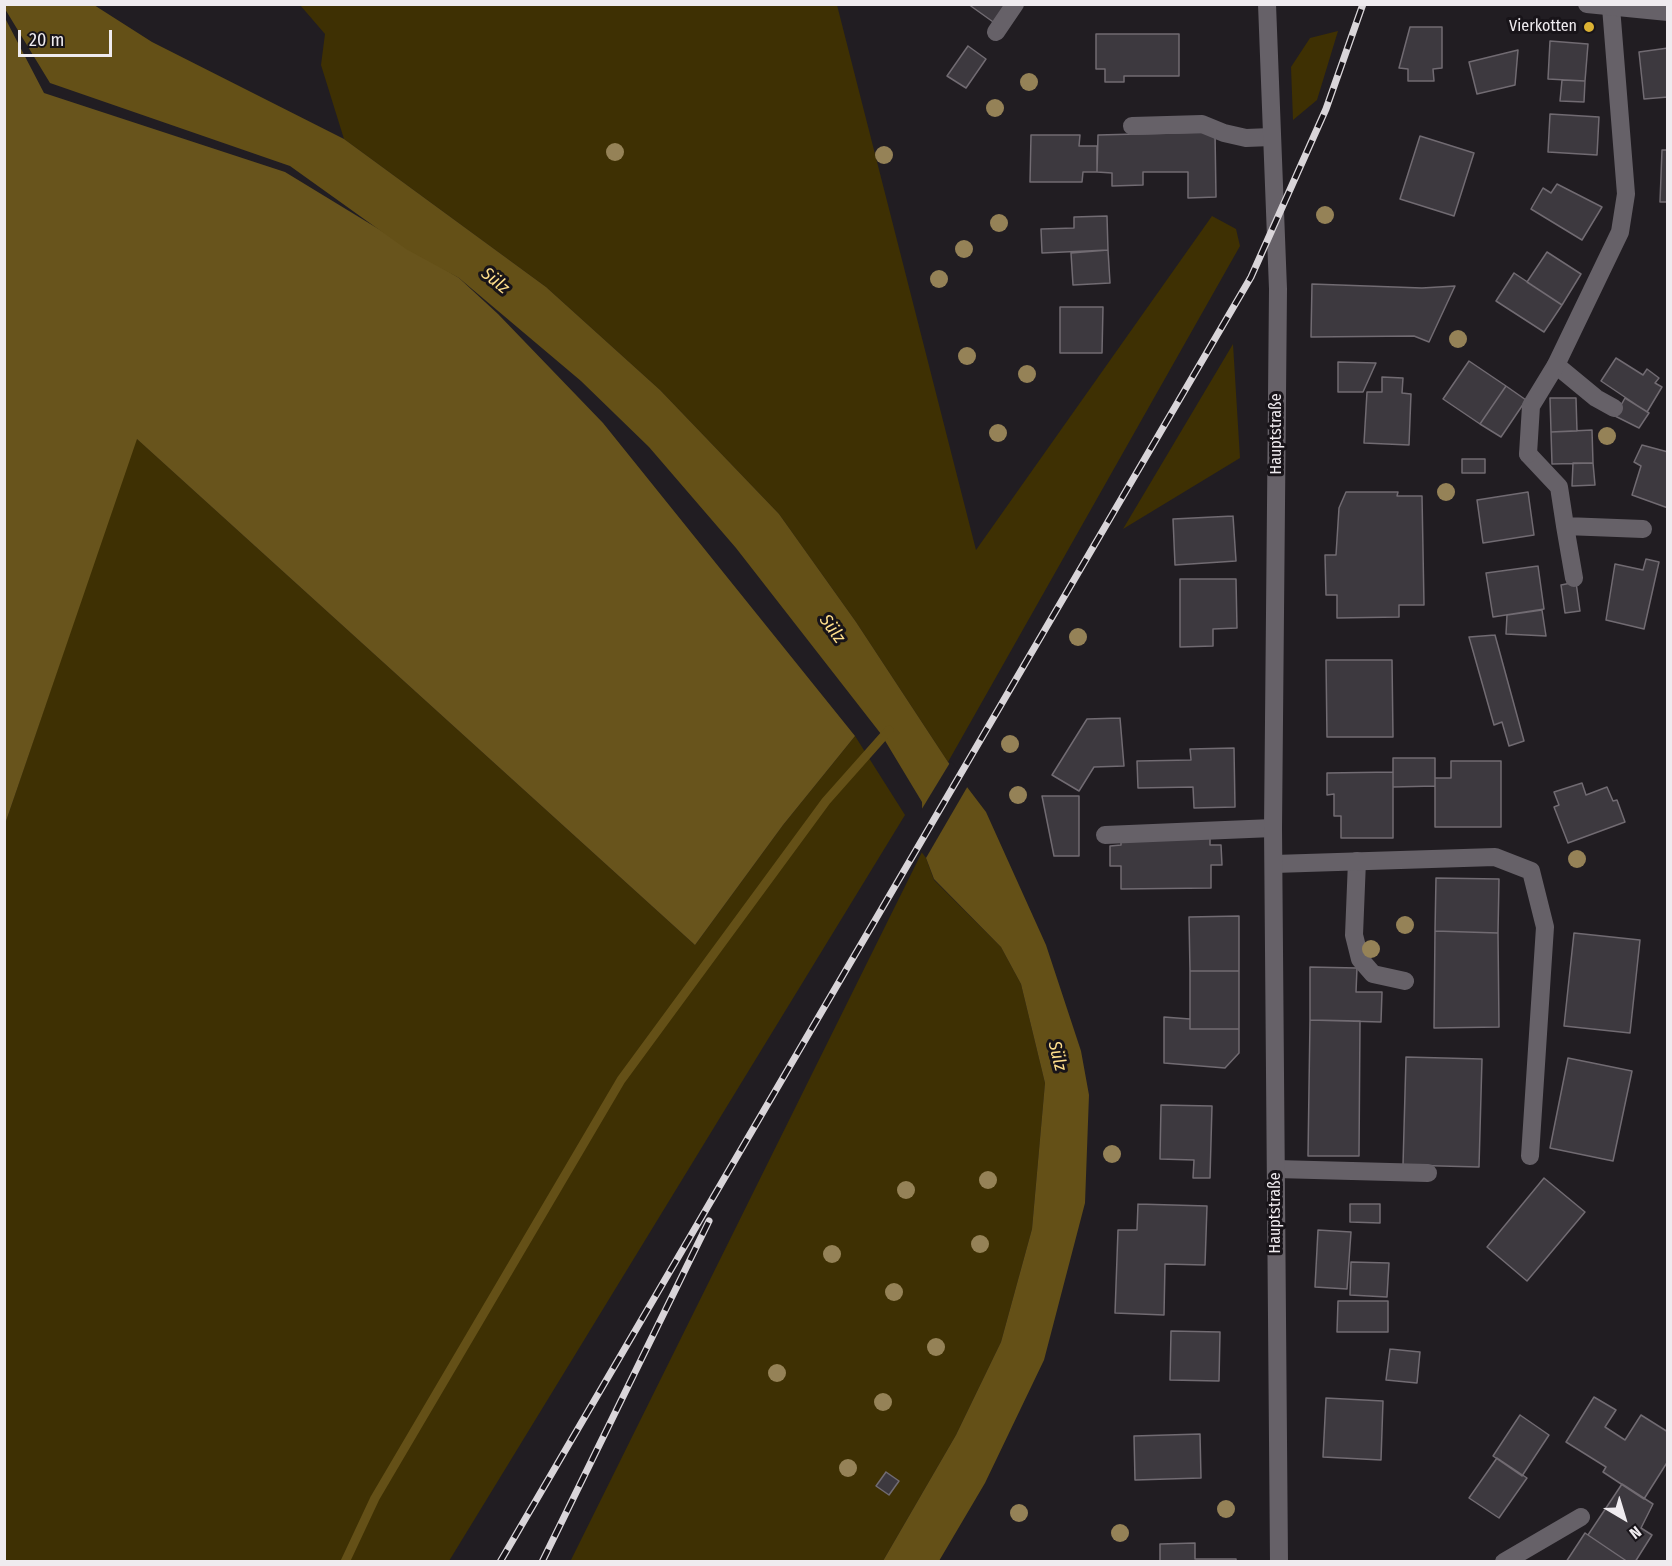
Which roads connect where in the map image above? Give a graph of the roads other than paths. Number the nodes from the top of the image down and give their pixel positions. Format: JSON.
{"nodes":[{"id":1,"x":1015,"y":4,"type":"edge"},
{"id":2,"x":1267,"y":4,"type":"edge"},
{"id":3,"x":1587,"y":5,"type":"edge"},
{"id":4,"x":1611,"y":7,"type":"junction"},
{"id":5,"x":1666,"y":11,"type":"edge"},
{"id":6,"x":996,"y":32,"type":"dead end"},
{"id":7,"x":1132,"y":126,"type":"dead end"},
{"id":8,"x":1271,"y":137,"type":"junction"},
{"id":9,"x":1556,"y":364,"type":"junction"},
{"id":10,"x":1614,"y":408,"type":"dead end"},
{"id":11,"x":1565,"y":526,"type":"junction"},
{"id":12,"x":1643,"y":529,"type":"dead end"},
{"id":13,"x":1574,"y":578,"type":"dead end"},
{"id":14,"x":1273,"y":828,"type":"junction"},
{"id":15,"x":1106,"y":835,"type":"dead end"},
{"id":16,"x":1357,"y":861,"type":"junction"},
{"id":17,"x":1274,"y":864,"type":"junction"},
{"id":18,"x":1405,"y":981,"type":"dead end"},
{"id":19,"x":1530,"y":1156,"type":"dead end"},
{"id":20,"x":1276,"y":1169,"type":"junction"},
{"id":21,"x":1428,"y":1173,"type":"dead end"},
{"id":22,"x":1581,"y":1517,"type":"dead end"},
{"id":23,"x":1279,"y":1562,"type":"edge"},
{"id":24,"x":1504,"y":1562,"type":"edge"}],
"edges":[{"from":1,"to":6,"type":"main road"},
{"from":2,"to":8,"type":"main road","name":"Hauptstraße"},
{"from":3,"to":4,"type":"main road"},
{"from":4,"to":5,"type":"main road"},
{"from":4,"to":9,"type":"main road"},
{"from":7,"to":8,"type":"main road"},
{"from":8,"to":14,"type":"main road","name":"Hauptstraße"},
{"from":9,"to":10,"type":"main road"},
{"from":9,"to":11,"type":"main road"},
{"from":11,"to":12,"type":"main road"},
{"from":11,"to":13,"type":"main road"},
{"from":14,"to":15,"type":"main road"},
{"from":14,"to":17,"type":"main road","name":"Hauptstraße"},
{"from":16,"to":17,"type":"main road"},
{"from":16,"to":18,"type":"main road"},
{"from":16,"to":19,"type":"main road"},
{"from":17,"to":20,"type":"main road","name":"Hauptstraße"},
{"from":20,"to":21,"type":"main road"},
{"from":20,"to":23,"type":"main road","name":"Hauptstraße"},
{"from":22,"to":24,"type":"main road"}]}
